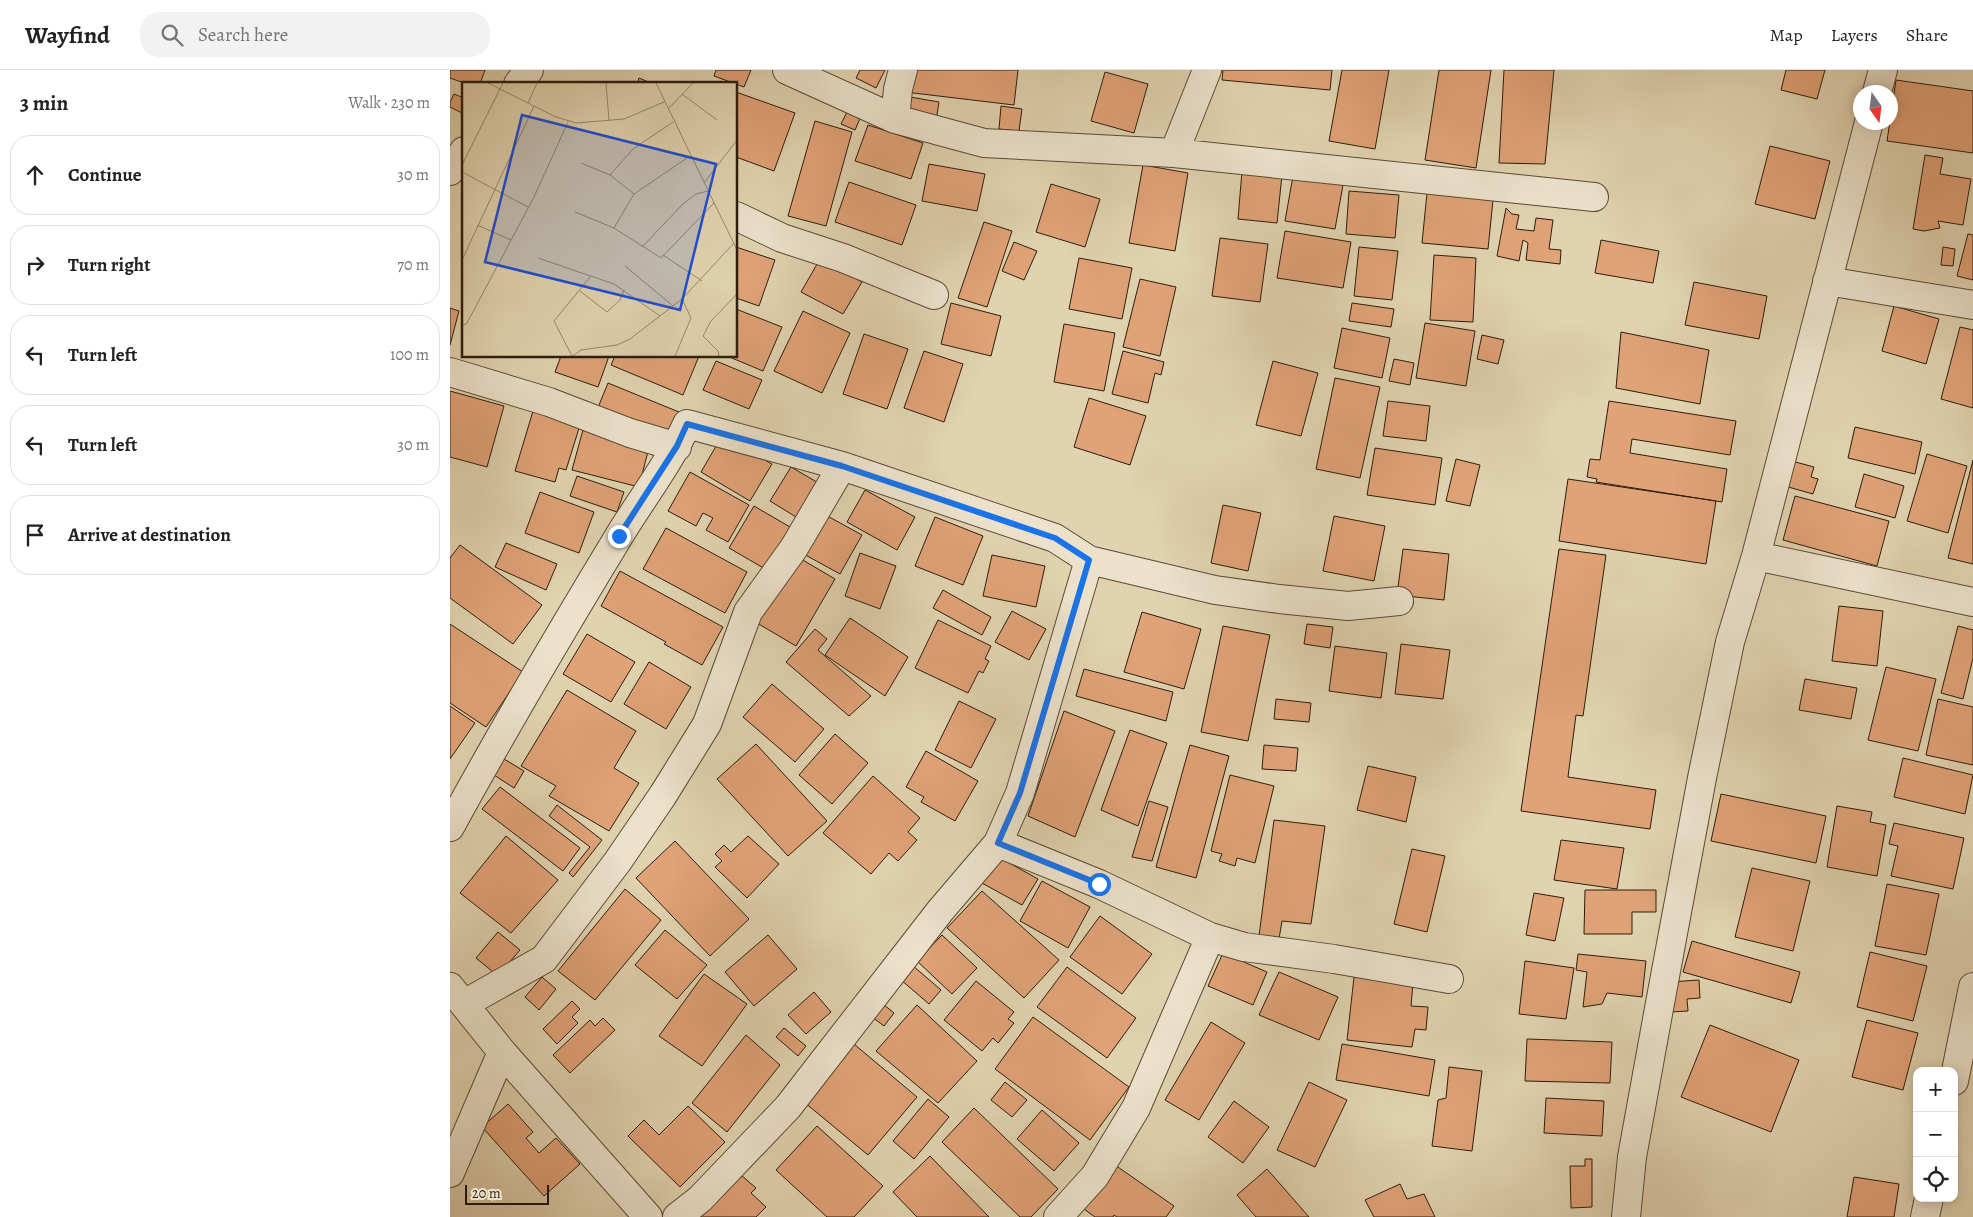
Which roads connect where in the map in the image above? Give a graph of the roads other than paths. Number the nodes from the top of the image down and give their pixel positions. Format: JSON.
{"nodes":[{"id":1,"x":529,"y":70,"type":"edge"},
{"id":2,"x":787,"y":70,"type":"edge"},
{"id":3,"x":903,"y":70,"type":"edge"},
{"id":4,"x":1207,"y":70,"type":"edge"},
{"id":5,"x":1883,"y":70,"type":"edge"},
{"id":6,"x":520,"y":82,"type":"edge"},
{"id":7,"x":1879,"y":85,"type":"edge"},
{"id":8,"x":895,"y":119,"type":"junction"},
{"id":9,"x":1867,"y":130,"type":"edge"},
{"id":10,"x":1174,"y":153,"type":"junction"},
{"id":11,"x":1594,"y":197,"type":"dead end"},
{"id":12,"x":738,"y":217,"type":"edge"},
{"id":13,"x":1826,"y":281,"type":"junction"},
{"id":14,"x":934,"y":295,"type":"dead end"},
{"id":15,"x":1973,"y":305,"type":"edge"},
{"id":16,"x":450,"y":372,"type":"edge"},
{"id":17,"x":677,"y":446,"type":"junction"},
{"id":18,"x":842,"y":466,"type":"junction"},
{"id":19,"x":1756,"y":556,"type":"junction"},
{"id":20,"x":1089,"y":560,"type":"junction"},
{"id":21,"x":1400,"y":601,"type":"dead end"},
{"id":22,"x":1973,"y":602,"type":"edge"},
{"id":23,"x":450,"y":826,"type":"edge"},
{"id":24,"x":998,"y":843,"type":"junction"},
{"id":25,"x":1210,"y":938,"type":"junction"},
{"id":26,"x":1449,"y":979,"type":"dead end"},
{"id":27,"x":1973,"y":987,"type":"edge"},
{"id":28,"x":457,"y":996,"type":"edge"},
{"id":29,"x":502,"y":1052,"type":"junction"},
{"id":30,"x":1957,"y":1067,"type":"edge"},
{"id":31,"x":450,"y":1173,"type":"edge"},
{"id":32,"x":1929,"y":1202,"type":"edge"},
{"id":33,"x":648,"y":1217,"type":"edge"},
{"id":34,"x":677,"y":1217,"type":"edge"},
{"id":35,"x":1058,"y":1217,"type":"edge"},
{"id":36,"x":1626,"y":1217,"type":"edge"},
{"id":37,"x":1925,"y":1217,"type":"edge"}],
"edges":[{"from":1,"to":6,"type":"street"},
{"from":2,"to":8,"type":"street"},
{"from":3,"to":8,"type":"street"},
{"from":4,"to":10,"type":"street"},
{"from":5,"to":7,"type":"street"},
{"from":8,"to":10,"type":"street"},
{"from":9,"to":13,"type":"street"},
{"from":10,"to":11,"type":"street"},
{"from":12,"to":14,"type":"street"},
{"from":13,"to":15,"type":"street"},
{"from":13,"to":19,"type":"street"},
{"from":16,"to":17,"type":"street"},
{"from":17,"to":18,"type":"street"},
{"from":17,"to":23,"type":"street"},
{"from":18,"to":20,"type":"street"},
{"from":18,"to":28,"type":"street"},
{"from":19,"to":22,"type":"street"},
{"from":19,"to":36,"type":"street"},
{"from":20,"to":21,"type":"street"},
{"from":20,"to":24,"type":"street"},
{"from":24,"to":25,"type":"street"},
{"from":24,"to":34,"type":"street"},
{"from":25,"to":26,"type":"street"},
{"from":25,"to":35,"type":"street"},
{"from":27,"to":30,"type":"street"},
{"from":28,"to":29,"type":"street"},
{"from":29,"to":31,"type":"street"},
{"from":29,"to":33,"type":"street"},
{"from":32,"to":37,"type":"street"}]}
